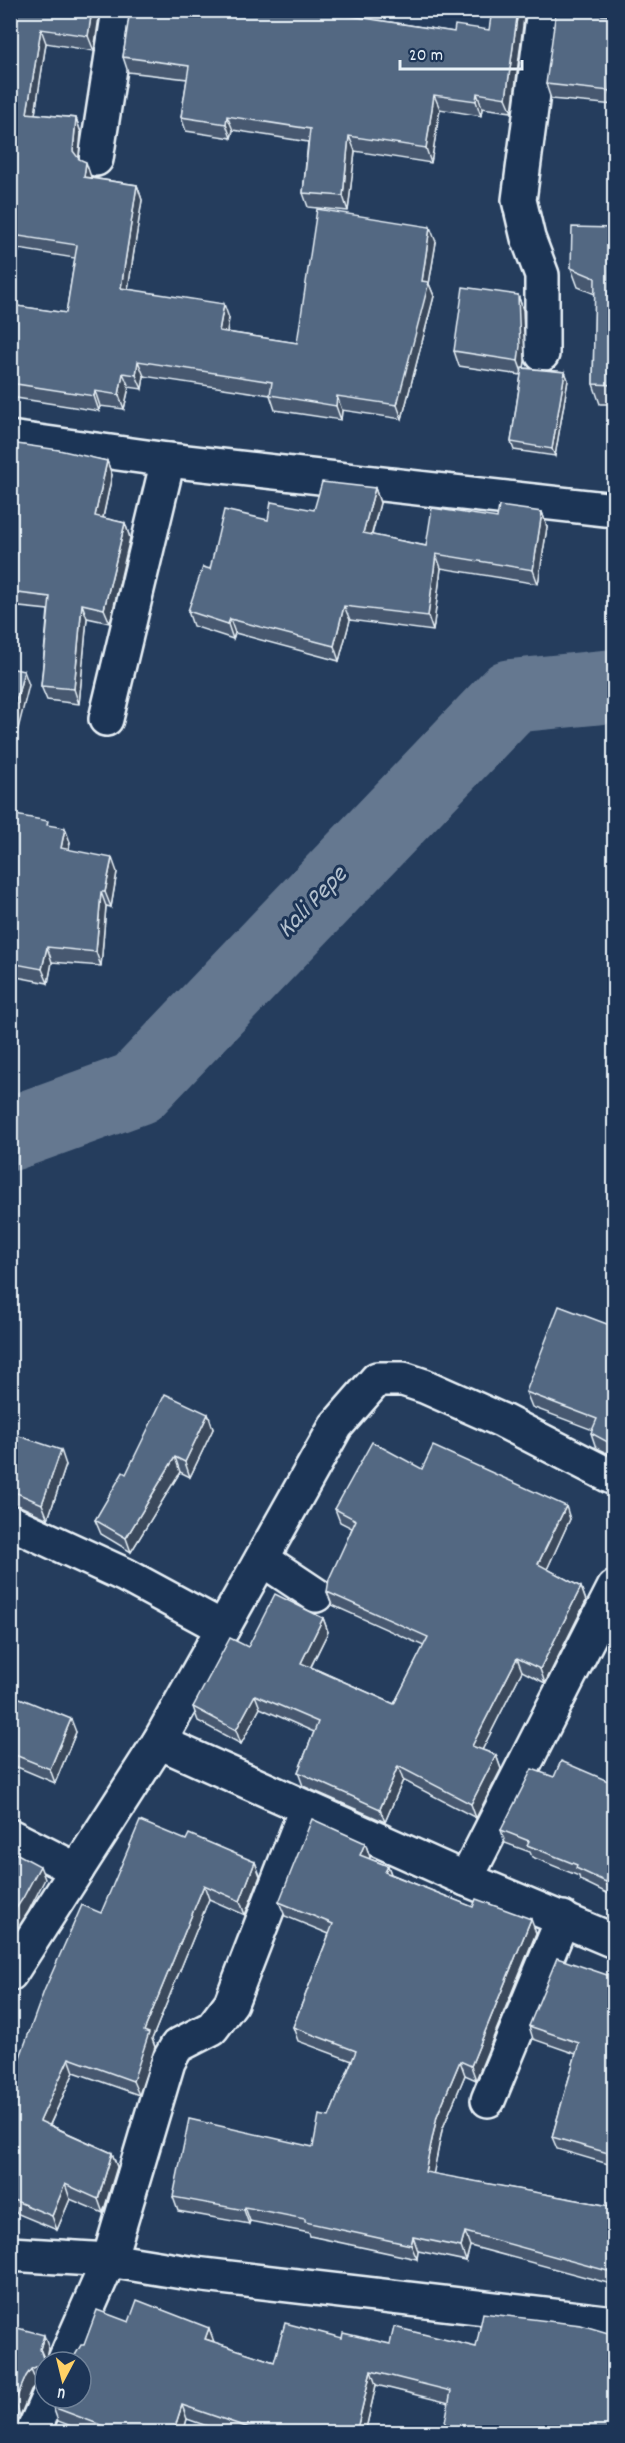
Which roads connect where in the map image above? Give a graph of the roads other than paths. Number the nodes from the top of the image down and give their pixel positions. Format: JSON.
{"nodes":[{"id":1,"x":119,"y":10,"type":"edge"},
{"id":2,"x":544,"y":10,"type":"edge"},
{"id":3,"x":96,"y":159,"type":"dead end"},
{"id":4,"x":542,"y":354,"type":"dead end"},
{"id":5,"x":10,"y":438,"type":"edge"},
{"id":6,"x":168,"y":460,"type":"junction"},
{"id":7,"x":615,"y":510,"type":"edge"},
{"id":8,"x":106,"y":719,"type":"dead end"},
{"id":9,"x":615,"y":1478,"type":"edge"},
{"id":10,"x":10,"y":1522,"type":"edge"},
{"id":11,"x":262,"y":1559,"type":"junction"},
{"id":12,"x":615,"y":1588,"type":"edge"},
{"id":13,"x":316,"y":1595,"type":"dead end"},
{"id":14,"x":223,"y":1628,"type":"junction"},
{"id":15,"x":159,"y":1742,"type":"junction"},
{"id":16,"x":306,"y":1809,"type":"junction"},
{"id":17,"x":10,"y":1836,"type":"edge"},
{"id":18,"x":77,"y":1870,"type":"junction"},
{"id":19,"x":466,"y":1879,"type":"junction"},
{"id":20,"x":563,"y":1918,"type":"junction"},
{"id":21,"x":615,"y":1941,"type":"edge"},
{"id":22,"x":10,"y":1974,"type":"edge"},
{"id":23,"x":488,"y":2100,"type":"dead end"},
{"id":24,"x":10,"y":2254,"type":"edge"},
{"id":25,"x":109,"y":2260,"type":"junction"},
{"id":26,"x":615,"y":2323,"type":"edge"},
{"id":27,"x":69,"y":2350,"type":"edge"},
{"id":28,"x":43,"y":2410,"type":"edge"},
{"id":29,"x":33,"y":2433,"type":"edge"}],
"edges":[{"from":1,"to":3,"type":"street"},
{"from":2,"to":4,"type":"street"},
{"from":5,"to":6,"type":"street"},
{"from":6,"to":7,"type":"street"},
{"from":6,"to":8,"type":"street"},
{"from":9,"to":11,"type":"street"},
{"from":10,"to":14,"type":"street"},
{"from":11,"to":13,"type":"street"},
{"from":11,"to":14,"type":"street"},
{"from":12,"to":19,"type":"street"},
{"from":14,"to":15,"type":"street"},
{"from":15,"to":16,"type":"street"},
{"from":15,"to":18,"type":"street"},
{"from":16,"to":19,"type":"street"},
{"from":16,"to":25,"type":"street"},
{"from":17,"to":18,"type":"street"},
{"from":18,"to":22,"type":"street"},
{"from":19,"to":20,"type":"street"},
{"from":20,"to":21,"type":"street"},
{"from":20,"to":23,"type":"street"},
{"from":24,"to":25,"type":"street"},
{"from":25,"to":26,"type":"street"},
{"from":25,"to":27,"type":"street"},
{"from":28,"to":29,"type":"street"}]}
